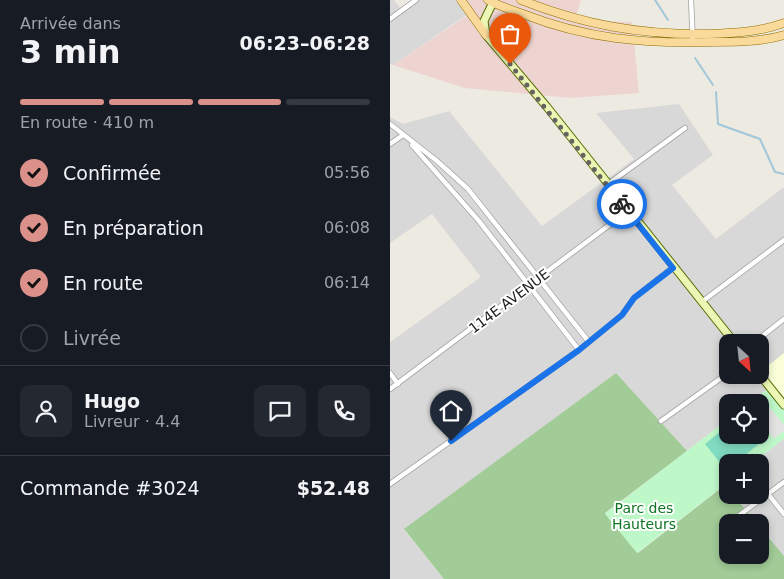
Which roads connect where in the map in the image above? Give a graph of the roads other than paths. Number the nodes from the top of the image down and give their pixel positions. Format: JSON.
{"nodes":[{"id":1,"x":416,"y":0,"type":"edge"},
{"id":2,"x":461,"y":0,"type":"edge"},
{"id":3,"x":521,"y":0,"type":"edge"},
{"id":4,"x":690,"y":0,"type":"edge"},
{"id":5,"x":491,"y":1,"type":"edge"},
{"id":6,"x":390,"y":19,"type":"edge"},
{"id":7,"x":784,"y":23,"type":"edge"},
{"id":8,"x":486,"y":34,"type":"junction"},
{"id":9,"x":692,"y":34,"type":"junction"},
{"id":10,"x":784,"y":35,"type":"edge"},
{"id":11,"x":767,"y":39,"type":"junction"},
{"id":12,"x":784,"y":42,"type":"edge"},
{"id":13,"x":693,"y":43,"type":"junction"},
{"id":14,"x":390,"y":124,"type":"edge"},
{"id":15,"x":685,"y":128,"type":"dead end"},
{"id":16,"x":403,"y":135,"type":"junction"},
{"id":17,"x":390,"y":144,"type":"edge"},
{"id":18,"x":607,"y":185,"type":"junction"},
{"id":19,"x":628,"y":211,"type":"junction"},
{"id":20,"x":495,"y":222,"type":"junction"},
{"id":21,"x":484,"y":228,"type":"junction"},
{"id":22,"x":784,"y":240,"type":"edge"},
{"id":23,"x":673,"y":268,"type":"junction"},
{"id":24,"x":540,"y":278,"type":"junction"},
{"id":25,"x":530,"y":286,"type":"junction"},
{"id":26,"x":703,"y":301,"type":"junction"},
{"id":27,"x":784,"y":319,"type":"edge"},
{"id":28,"x":728,"y":334,"type":"edge"},
{"id":29,"x":765,"y":334,"type":"edge"},
{"id":30,"x":589,"y":342,"type":"junction"},
{"id":31,"x":579,"y":350,"type":"junction"},
{"id":32,"x":390,"y":373,"type":"edge"},
{"id":33,"x":719,"y":379,"type":"edge"},
{"id":34,"x":398,"y":384,"type":"junction"},
{"id":35,"x":767,"y":384,"type":"edge"},
{"id":36,"x":390,"y":389,"type":"edge"},
{"id":37,"x":784,"y":405,"type":"edge"},
{"id":38,"x":661,"y":421,"type":"dead end"},
{"id":39,"x":784,"y":482,"type":"edge"},
{"id":40,"x":390,"y":484,"type":"edge"},
{"id":41,"x":769,"y":493,"type":"edge"},
{"id":42,"x":769,"y":495,"type":"edge"},
{"id":43,"x":755,"y":504,"type":"edge"},
{"id":44,"x":741,"y":514,"type":"edge"},
{"id":45,"x":784,"y":514,"type":"edge"}],
"edges":[{"from":1,"to":6,"type":"street"},
{"from":2,"to":8,"type":"main road"},
{"from":3,"to":9,"type":"main road"},
{"from":4,"to":9,"type":"street"},
{"from":5,"to":8,"type":"main road"},
{"from":5,"to":13,"type":"main road"},
{"from":7,"to":9,"type":"main road"},
{"from":8,"to":18,"type":"main road"},
{"from":9,"to":13,"type":"street"},
{"from":10,"to":11,"type":"main road"},
{"from":11,"to":12,"type":"main road"},
{"from":11,"to":13,"type":"main road"},
{"from":14,"to":16,"type":"street"},
{"from":15,"to":18,"type":"street"},
{"from":16,"to":17,"type":"street"},
{"from":16,"to":20,"type":"street"},
{"from":16,"to":21,"type":"street"},
{"from":18,"to":19,"type":"main road"},
{"from":19,"to":23,"type":"main road"},
{"from":19,"to":24,"type":"street","name":"114E AVENUE"},
{"from":20,"to":21,"type":"street"},
{"from":20,"to":24,"type":"street"},
{"from":21,"to":25,"type":"street"},
{"from":22,"to":26,"type":"street"},
{"from":23,"to":26,"type":"main road"},
{"from":23,"to":30,"type":"street"},
{"from":24,"to":25,"type":"street","name":"114E AVENUE"},
{"from":24,"to":30,"type":"street"},
{"from":25,"to":31,"type":"street"},
{"from":25,"to":34,"type":"street","name":"114E AVENUE"},
{"from":26,"to":28,"type":"main road"},
{"from":27,"to":29,"type":"street"},
{"from":30,"to":31,"type":"street"},
{"from":31,"to":40,"type":"street"},
{"from":32,"to":34,"type":"street"},
{"from":33,"to":38,"type":"street"},
{"from":34,"to":36,"type":"street","name":"114E AVENUE"},
{"from":35,"to":37,"type":"main road"},
{"from":39,"to":41,"type":"street"},
{"from":42,"to":45,"type":"street"},
{"from":43,"to":44,"type":"street"}]}
